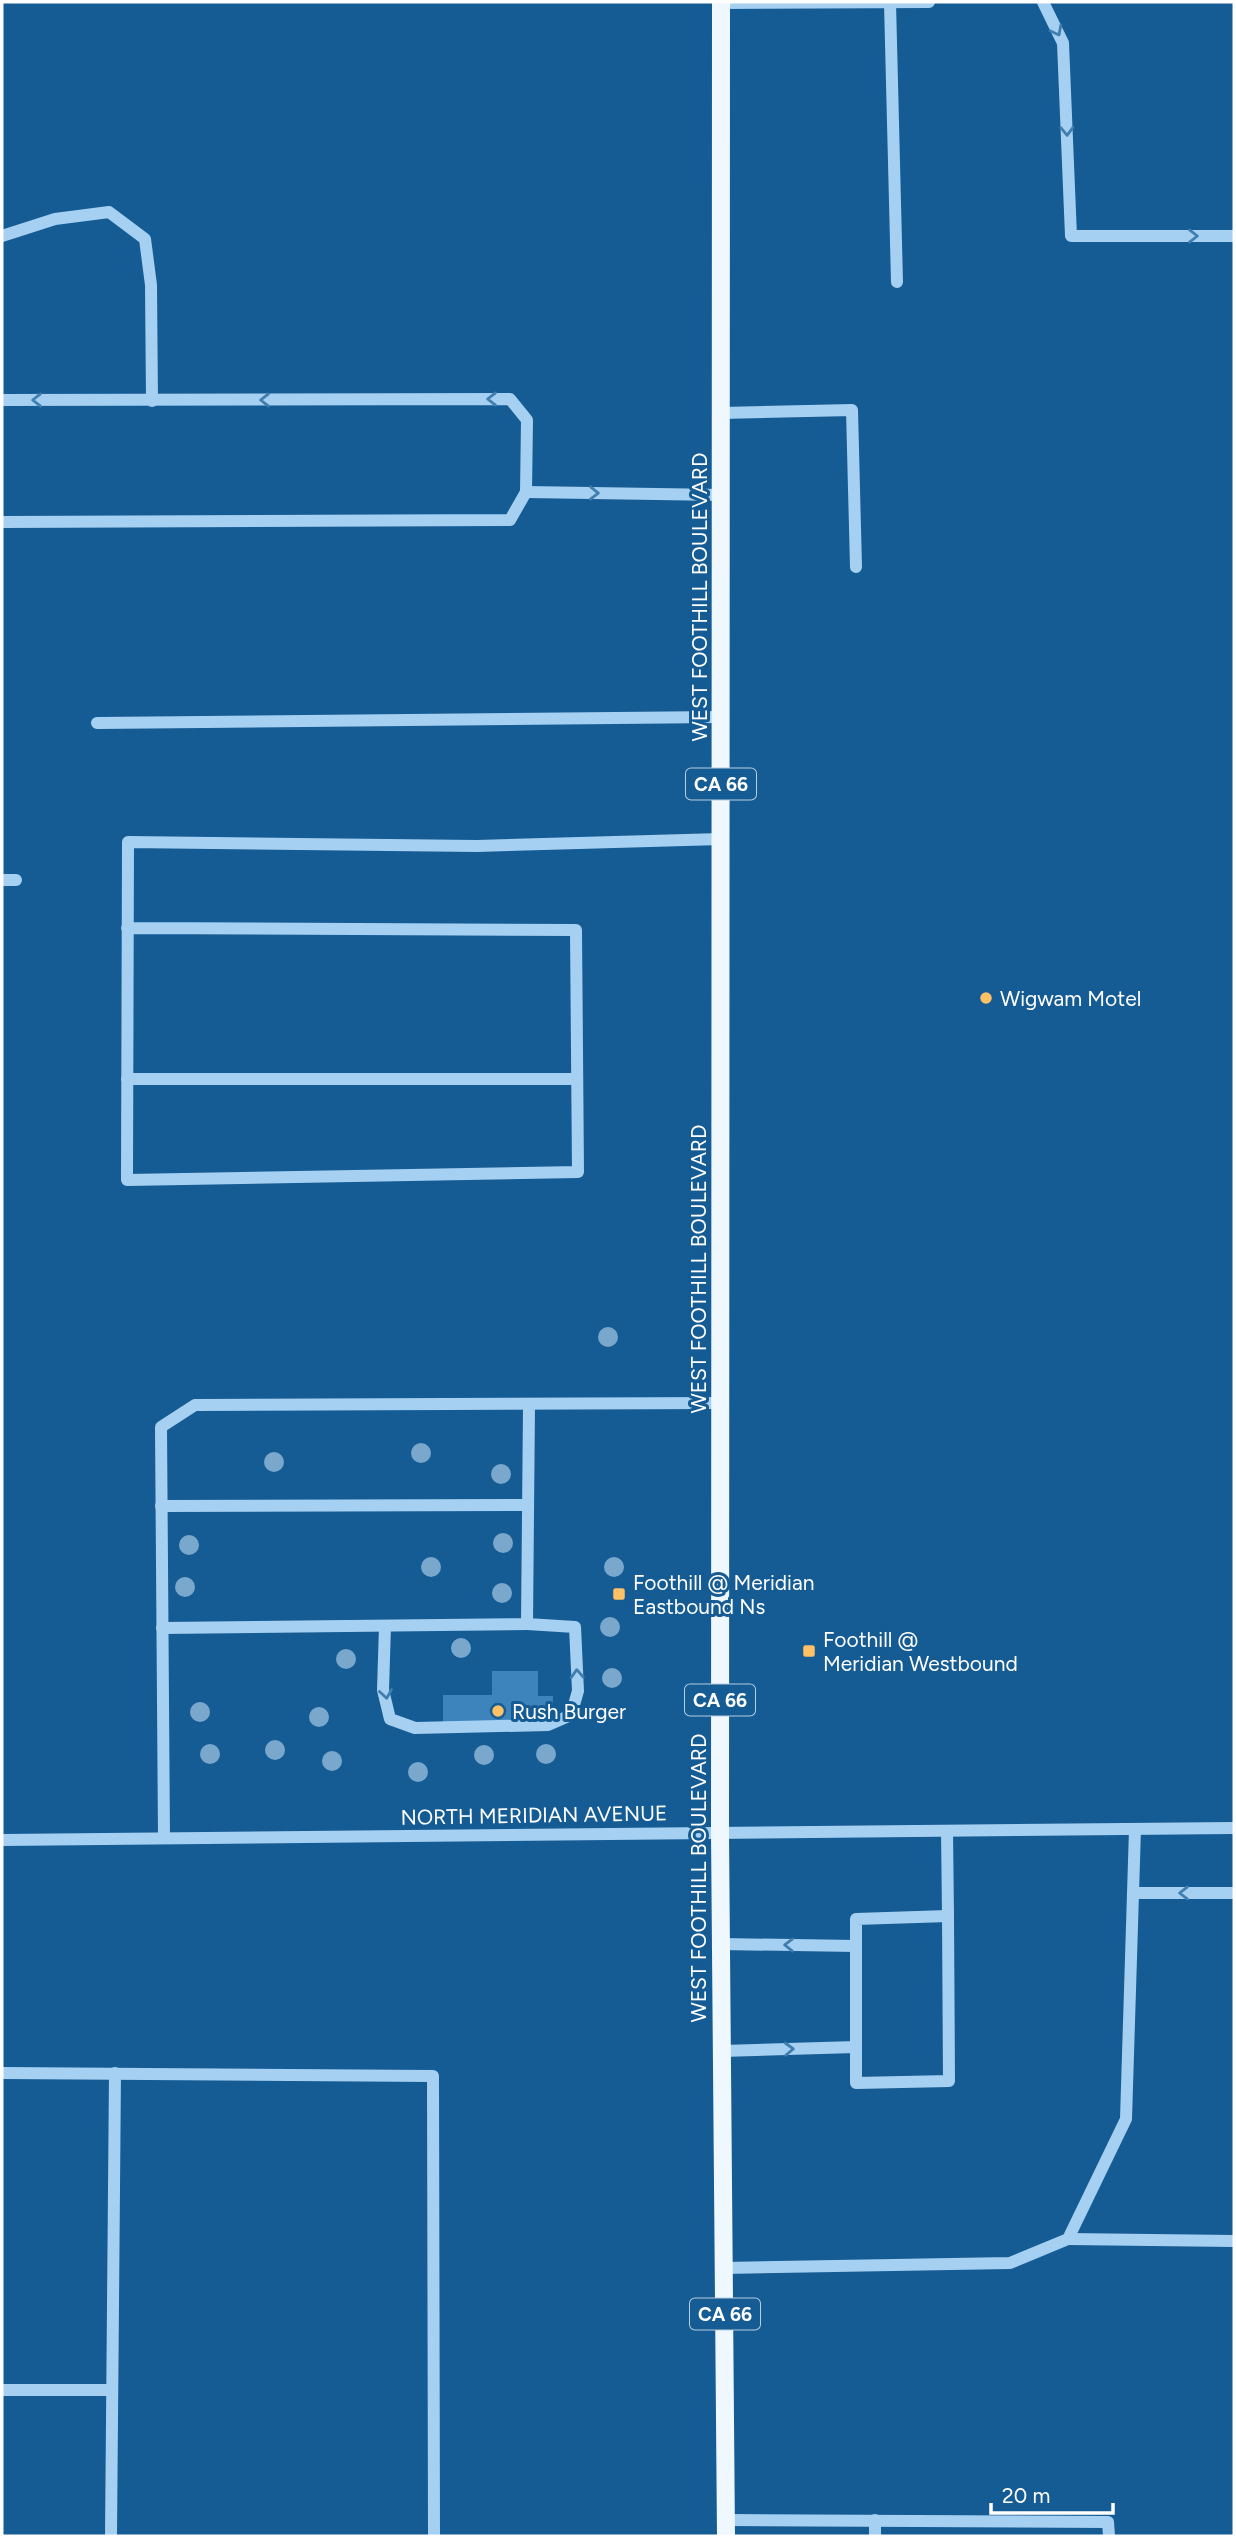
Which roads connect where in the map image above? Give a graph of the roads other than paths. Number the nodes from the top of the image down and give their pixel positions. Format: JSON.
{"nodes":[{"id":1,"x":722,"y":2,"type":"edge"},
{"id":2,"x":929,"y":2,"type":"edge"},
{"id":3,"x":1043,"y":2,"type":"edge"},
{"id":4,"x":890,"y":3,"type":"edge"},
{"id":5,"x":2,"y":236,"type":"edge"},
{"id":6,"x":1234,"y":236,"type":"edge"},
{"id":7,"x":897,"y":282,"type":"dead end"},
{"id":8,"x":2,"y":400,"type":"edge"},
{"id":9,"x":152,"y":401,"type":"junction"},
{"id":10,"x":722,"y":413,"type":"junction"},
{"id":11,"x":526,"y":492,"type":"junction"},
{"id":12,"x":722,"y":495,"type":"junction"},
{"id":13,"x":2,"y":522,"type":"edge"},
{"id":14,"x":856,"y":567,"type":"dead end"},
{"id":15,"x":722,"y":717,"type":"junction"},
{"id":16,"x":97,"y":723,"type":"dead end"},
{"id":17,"x":721,"y":839,"type":"junction"},
{"id":18,"x":2,"y":880,"type":"edge"},
{"id":19,"x":16,"y":880,"type":"dead end"},
{"id":20,"x":127,"y":928,"type":"junction"},
{"id":21,"x":127,"y":1079,"type":"junction"},
{"id":22,"x":576,"y":1079,"type":"junction"},
{"id":23,"x":721,"y":1403,"type":"junction"},
{"id":24,"x":529,"y":1406,"type":"junction"},
{"id":25,"x":528,"y":1505,"type":"junction"},
{"id":26,"x":161,"y":1506,"type":"junction"},
{"id":27,"x":527,"y":1624,"type":"junction"},
{"id":28,"x":385,"y":1626,"type":"junction"},
{"id":29,"x":162,"y":1628,"type":"junction"},
{"id":30,"x":1234,"y":1828,"type":"edge"},
{"id":31,"x":1135,"y":1829,"type":"junction"},
{"id":32,"x":947,"y":1831,"type":"junction"},
{"id":33,"x":720,"y":1833,"type":"junction"},
{"id":34,"x":164,"y":1838,"type":"junction"},
{"id":35,"x":2,"y":1840,"type":"edge"},
{"id":36,"x":1133,"y":1892,"type":"junction"},
{"id":37,"x":1234,"y":1893,"type":"edge"},
{"id":38,"x":948,"y":1916,"type":"junction"},
{"id":39,"x":722,"y":1944,"type":"junction"},
{"id":40,"x":856,"y":1946,"type":"junction"},
{"id":41,"x":856,"y":2047,"type":"junction"},
{"id":42,"x":722,"y":2051,"type":"junction"},
{"id":43,"x":2,"y":2073,"type":"edge"},
{"id":44,"x":115,"y":2073,"type":"junction"},
{"id":45,"x":1068,"y":2239,"type":"junction"},
{"id":46,"x":1234,"y":2241,"type":"edge"},
{"id":47,"x":724,"y":2268,"type":"junction"},
{"id":48,"x":2,"y":2390,"type":"edge"},
{"id":49,"x":110,"y":2390,"type":"junction"},
{"id":50,"x":876,"y":2521,"type":"junction"},
{"id":51,"x":726,"y":2528,"type":"edge"},
{"id":52,"x":111,"y":2536,"type":"edge"},
{"id":53,"x":434,"y":2536,"type":"edge"},
{"id":54,"x":875,"y":2536,"type":"edge"},
{"id":55,"x":1109,"y":2536,"type":"edge"}],
"edges":[{"from":1,"to":4,"type":"street"},
{"from":1,"to":10,"type":"main road","name":"WEST FOOTHILL BOULEVARD","number":"CA 66"},
{"from":2,"to":4,"type":"street"},
{"from":3,"to":6,"type":"street","one_way":true},
{"from":4,"to":7,"type":"street"},
{"from":5,"to":9,"type":"street"},
{"from":9,"to":8,"type":"street","one_way":true},
{"from":11,"to":9,"type":"street","one_way":true},
{"from":10,"to":12,"type":"main road","name":"WEST FOOTHILL BOULEVARD","number":"CA 66"},
{"from":10,"to":14,"type":"street"},
{"from":11,"to":12,"type":"street","one_way":true},
{"from":11,"to":13,"type":"street"},
{"from":12,"to":15,"type":"main road","name":"WEST FOOTHILL BOULEVARD","number":"CA 66"},
{"from":15,"to":16,"type":"street"},
{"from":15,"to":17,"type":"main road","name":"WEST FOOTHILL BOULEVARD","number":"CA 66"},
{"from":17,"to":20,"type":"street"},
{"from":17,"to":23,"type":"main road","name":"WEST FOOTHILL BOULEVARD","number":"CA 66"},
{"from":18,"to":19,"type":"street"},
{"from":20,"to":21,"type":"street"},
{"from":20,"to":22,"type":"street"},
{"from":21,"to":22,"type":"street"},
{"from":21,"to":22,"type":"street"},
{"from":23,"to":24,"type":"street"},
{"from":23,"to":33,"type":"main road","name":"WEST FOOTHILL BOULEVARD","number":"CA 66"},
{"from":24,"to":25,"type":"street"},
{"from":24,"to":26,"type":"street"},
{"from":25,"to":26,"type":"street"},
{"from":25,"to":27,"type":"street"},
{"from":26,"to":29,"type":"street"},
{"from":27,"to":28,"type":"street"},
{"from":28,"to":27,"type":"street","one_way":true},
{"from":28,"to":29,"type":"street"},
{"from":29,"to":34,"type":"street"},
{"from":30,"to":31,"type":"street","name":"NORTH MERIDIAN AVENUE"},
{"from":31,"to":32,"type":"street","name":"NORTH MERIDIAN AVENUE"},
{"from":31,"to":36,"type":"street"},
{"from":32,"to":33,"type":"street","name":"NORTH MERIDIAN AVENUE"},
{"from":32,"to":38,"type":"street"},
{"from":33,"to":34,"type":"street","name":"NORTH MERIDIAN AVENUE"},
{"from":33,"to":39,"type":"main road","name":"WEST FOOTHILL BOULEVARD","number":"CA 66"},
{"from":34,"to":35,"type":"street","name":"NORTH MERIDIAN AVENUE"},
{"from":37,"to":36,"type":"street","one_way":true},
{"from":36,"to":45,"type":"street"},
{"from":38,"to":40,"type":"street"},
{"from":38,"to":41,"type":"street"},
{"from":40,"to":39,"type":"street","one_way":true},
{"from":39,"to":42,"type":"main road","name":"WEST FOOTHILL BOULEVARD","number":"CA 66"},
{"from":40,"to":41,"type":"street"},
{"from":42,"to":41,"type":"street","one_way":true},
{"from":42,"to":47,"type":"main road","name":"WEST FOOTHILL BOULEVARD","number":"CA 66"},
{"from":43,"to":44,"type":"street"},
{"from":44,"to":49,"type":"street"},
{"from":44,"to":53,"type":"street"},
{"from":45,"to":46,"type":"street"},
{"from":45,"to":47,"type":"street"},
{"from":47,"to":51,"type":"main road","name":"WEST FOOTHILL BOULEVARD","number":"CA 66"},
{"from":48,"to":49,"type":"street"},
{"from":49,"to":52,"type":"street"},
{"from":50,"to":51,"type":"street"},
{"from":50,"to":54,"type":"street"},
{"from":50,"to":55,"type":"street"}]}
